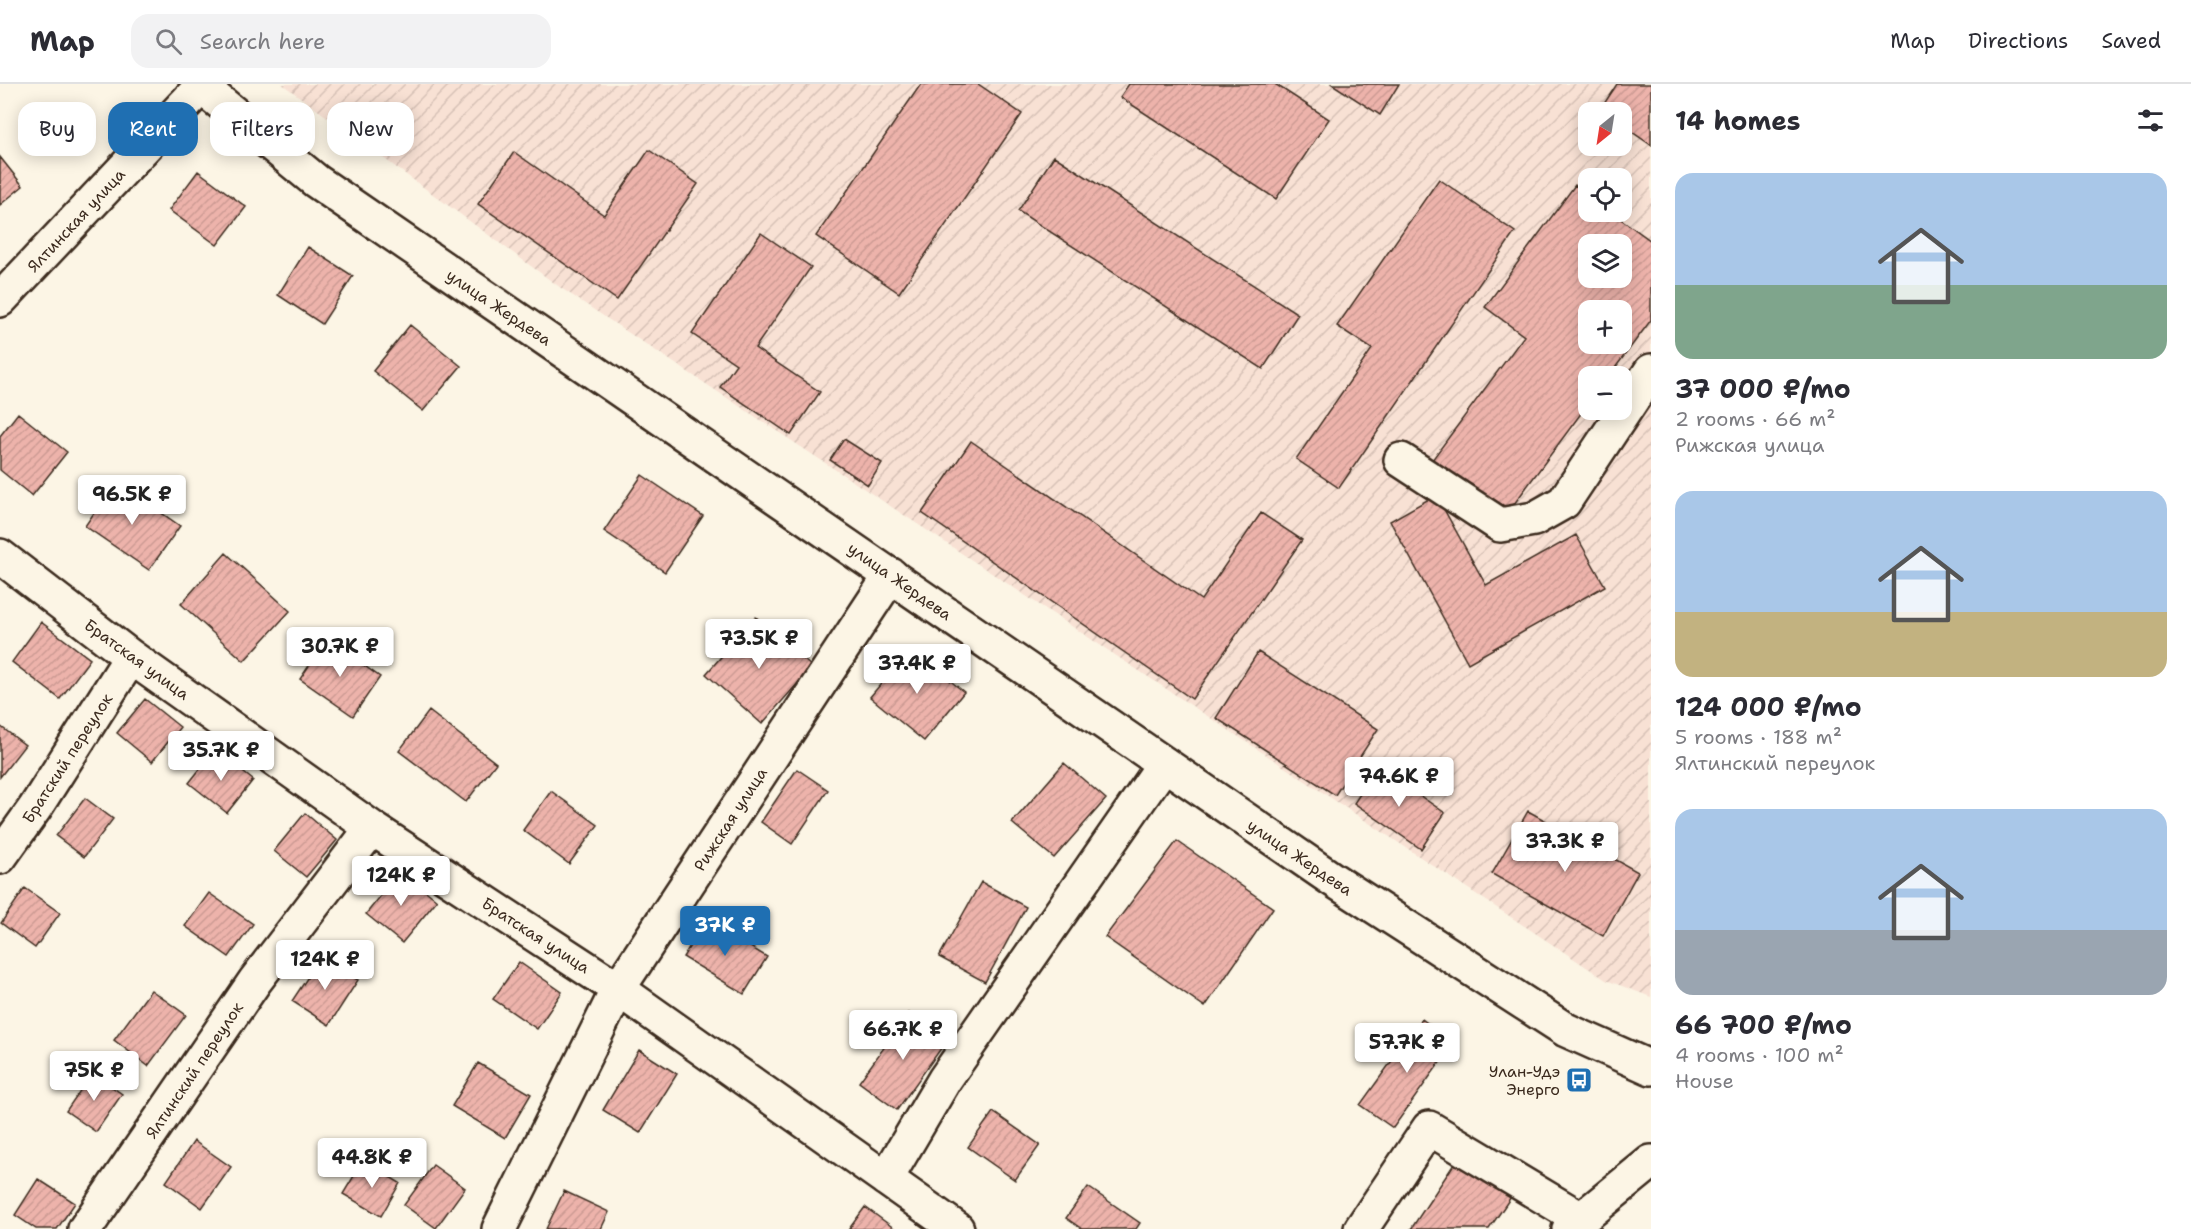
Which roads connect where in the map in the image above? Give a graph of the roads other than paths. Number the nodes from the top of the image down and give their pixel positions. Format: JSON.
{"nodes":[{"id":1,"x":200,"y":85,"type":"edge"},
{"id":2,"x":0,"y":300,"type":"edge"},
{"id":3,"x":1651,"y":371,"type":"edge"},
{"id":4,"x":1401,"y":460,"type":"dead end"},
{"id":5,"x":0,"y":555,"type":"edge"},
{"id":6,"x":891,"y":575,"type":"junction"},
{"id":7,"x":131,"y":657,"type":"junction"},
{"id":8,"x":1164,"y":764,"type":"junction"},
{"id":9,"x":372,"y":828,"type":"junction"},
{"id":10,"x":0,"y":857,"type":"edge"},
{"id":11,"x":618,"y":989,"type":"junction"},
{"id":12,"x":1651,"y":1068,"type":"edge"},
{"id":13,"x":1651,"y":1162,"type":"edge"},
{"id":14,"x":886,"y":1179,"type":"junction"},
{"id":15,"x":1575,"y":1224,"type":"edge"},
{"id":16,"x":85,"y":1229,"type":"edge"},
{"id":17,"x":499,"y":1229,"type":"edge"},
{"id":18,"x":957,"y":1229,"type":"edge"},
{"id":19,"x":1361,"y":1229,"type":"edge"}],
"edges":[{"from":1,"to":2,"type":"street","name":"Ялтинская улица"},
{"from":1,"to":6,"type":"street","name":"улица Жердева"},
{"from":3,"to":4,"type":"street"},
{"from":5,"to":7,"type":"street","name":"Братская улица"},
{"from":6,"to":8,"type":"street","name":"улица Жердева"},
{"from":6,"to":11,"type":"street","name":"Рижская улица"},
{"from":7,"to":9,"type":"street","name":"Братская улица"},
{"from":7,"to":10,"type":"street","name":"Братский переулок"},
{"from":8,"to":12,"type":"street","name":"улица Жердева"},
{"from":8,"to":14,"type":"street"},
{"from":9,"to":11,"type":"street","name":"Братская улица"},
{"from":9,"to":16,"type":"street","name":"Ялтинский переулок"},
{"from":11,"to":14,"type":"street","name":"Братская улица"},
{"from":11,"to":17,"type":"street","name":"Рижская улица"},
{"from":13,"to":15,"type":"street"},
{"from":14,"to":18,"type":"street","name":"Братская улица"},
{"from":15,"to":19,"type":"street"}]}
